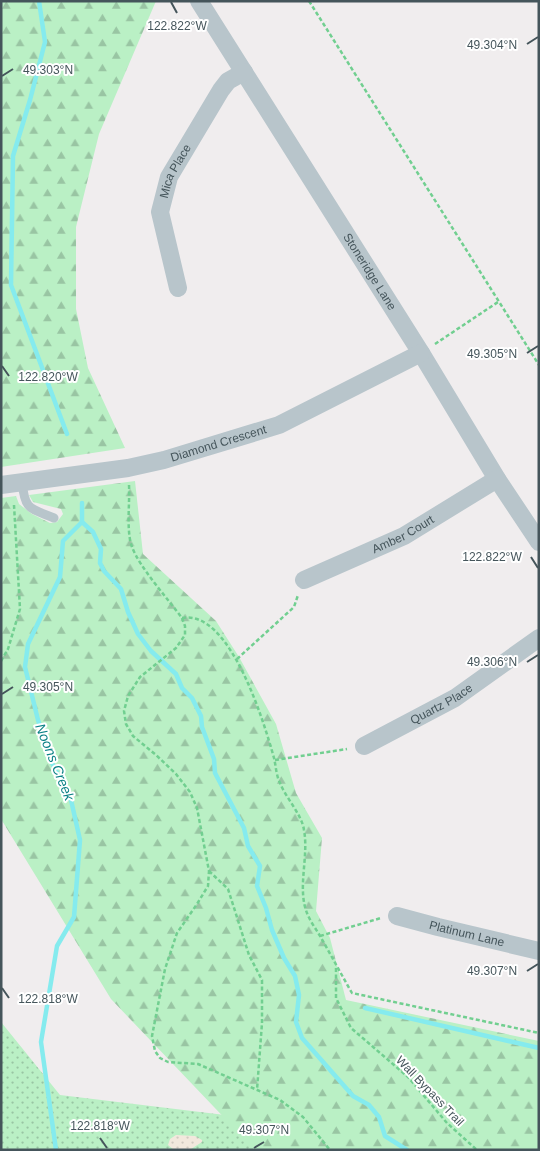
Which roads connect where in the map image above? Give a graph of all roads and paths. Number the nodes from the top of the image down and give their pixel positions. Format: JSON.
{"nodes":[{"id":1,"x":199,"y":1,"type":"edge"},
{"id":2,"x":308,"y":1,"type":"edge"},
{"id":3,"x":244,"y":72,"type":"junction"},
{"id":4,"x":178,"y":288,"type":"dead end"},
{"id":5,"x":498,"y":302,"type":"junction"},
{"id":6,"x":421,"y":353,"type":"junction"},
{"id":7,"x":539,"y":365,"type":"edge"},
{"id":8,"x":497,"y":478,"type":"junction"},
{"id":9,"x":129,"y":479,"type":"dead end"},
{"id":10,"x":12,"y":484,"type":"edge"},
{"id":11,"x":54,"y":518,"type":"dead end"},
{"id":12,"x":539,"y":542,"type":"edge"},
{"id":13,"x":304,"y":580,"type":"joint"},
{"id":14,"x":182,"y":618,"type":"junction"},
{"id":15,"x":539,"y":638,"type":"edge"},
{"id":16,"x":237,"y":659,"type":"junction"},
{"id":17,"x":1,"y":661,"type":"edge"},
{"id":18,"x":364,"y":746,"type":"joint"},
{"id":19,"x":274,"y":760,"type":"junction"},
{"id":20,"x":209,"y":871,"type":"junction"},
{"id":21,"x":397,"y":916,"type":"joint"},
{"id":22,"x":320,"y":936,"type":"junction"},
{"id":23,"x":539,"y":952,"type":"edge"},
{"id":24,"x":336,"y":966,"type":"junction"},
{"id":25,"x":539,"y":1033,"type":"edge"},
{"id":26,"x":257,"y":1090,"type":"junction"},
{"id":27,"x":330,"y":1150,"type":"edge"},
{"id":28,"x":477,"y":1150,"type":"edge"}],
"edges":[{"from":1,"to":3,"type":"street","name":"Stoneridge Lane"},
{"from":2,"to":5,"type":"path"},
{"from":3,"to":4,"type":"street","name":"Mica Place"},
{"from":3,"to":6,"type":"street","name":"Stoneridge Lane"},
{"from":5,"to":6,"type":"path"},
{"from":5,"to":7,"type":"path"},
{"from":6,"to":8,"type":"street","name":"Stoneridge Lane"},
{"from":6,"to":10,"type":"street","name":"Diamond Crescent"},
{"from":8,"to":12,"type":"street","name":"Stoneridge Lane"},
{"from":8,"to":13,"type":"street","name":"Amber Court"},
{"from":9,"to":14,"type":"path"},
{"from":10,"to":11,"type":"lane"},
{"from":10,"to":17,"type":"path"},
{"from":13,"to":16,"type":"path"},
{"from":14,"to":16,"type":"path"},
{"from":14,"to":20,"type":"path"},
{"from":15,"to":18,"type":"street","name":"Quartz Place"},
{"from":16,"to":19,"type":"path"},
{"from":18,"to":19,"type":"path"},
{"from":19,"to":22,"type":"path"},
{"from":20,"to":26,"type":"path"},
{"from":20,"to":26,"type":"path"},
{"from":21,"to":22,"type":"path"},
{"from":21,"to":23,"type":"street","name":"Platinum Lane"},
{"from":22,"to":24,"type":"path"},
{"from":24,"to":25,"type":"path"},
{"from":24,"to":28,"type":"path","name":"Wall Bypass Trail"},
{"from":26,"to":27,"type":"path"}]}
